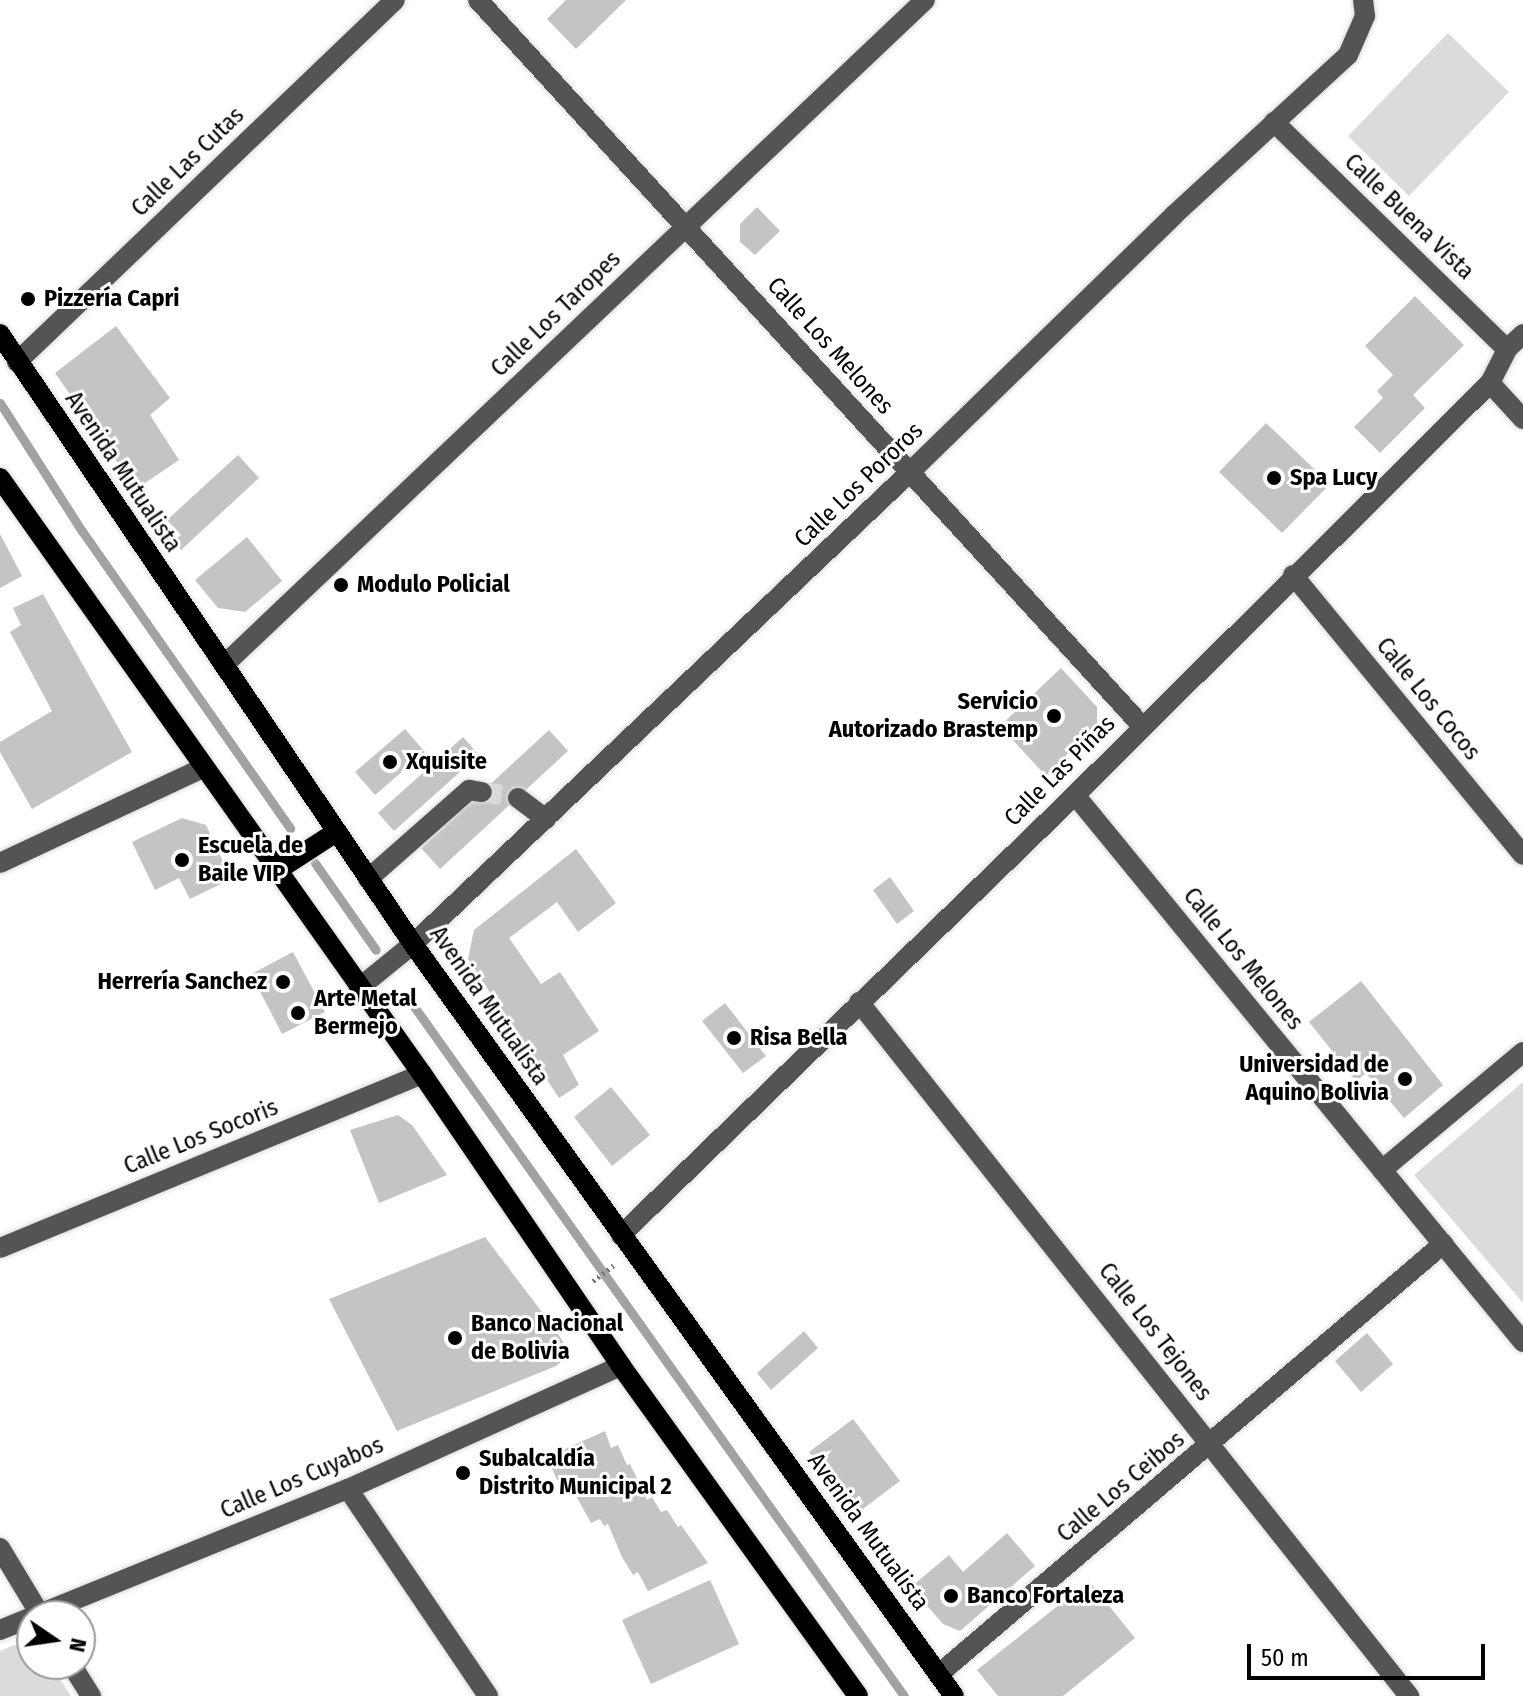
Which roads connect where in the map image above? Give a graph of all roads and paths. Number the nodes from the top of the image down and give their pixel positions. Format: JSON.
{"nodes":[{"id":1,"x":395,"y":0,"type":"edge"},
{"id":2,"x":478,"y":0,"type":"edge"},
{"id":3,"x":925,"y":0,"type":"edge"},
{"id":4,"x":1363,"y":0,"type":"edge"},
{"id":5,"x":1274,"y":122,"type":"junction"},
{"id":6,"x":686,"y":227,"type":"junction"},
{"id":7,"x":0,"y":334,"type":"edge"},
{"id":8,"x":1523,"y":334,"type":"edge"},
{"id":9,"x":1507,"y":349,"type":"junction"},
{"id":10,"x":17,"y":362,"type":"junction"},
{"id":11,"x":1490,"y":383,"type":"junction"},
{"id":12,"x":1523,"y":419,"type":"edge"},
{"id":13,"x":910,"y":472,"type":"junction"},
{"id":14,"x":0,"y":478,"type":"edge"},
{"id":15,"x":1293,"y":575,"type":"junction"},
{"id":16,"x":224,"y":665,"type":"junction"},
{"id":17,"x":1143,"y":727,"type":"junction"},
{"id":18,"x":203,"y":768,"type":"junction"},
{"id":19,"x":482,"y":792,"type":"tunnel mouth"},
{"id":20,"x":1075,"y":795,"type":"junction"},
{"id":21,"x":518,"y":798,"type":"tunnel mouth"},
{"id":22,"x":546,"y":819,"type":"junction"},
{"id":23,"x":332,"y":835,"type":"junction"},
{"id":24,"x":1523,"y":855,"type":"edge"},
{"id":25,"x":0,"y":863,"type":"edge"},
{"id":26,"x":280,"y":869,"type":"junction"},
{"id":27,"x":368,"y":879,"type":"junction"},
{"id":28,"x":410,"y":947,"type":"junction"},
{"id":29,"x":363,"y":985,"type":"junction"},
{"id":30,"x":859,"y":1002,"type":"junction"},
{"id":31,"x":1523,"y":1052,"type":"edge"},
{"id":32,"x":422,"y":1074,"type":"junction"},
{"id":33,"x":1382,"y":1170,"type":"junction"},
{"id":34,"x":621,"y":1235,"type":"junction"},
{"id":35,"x":1443,"y":1244,"type":"junction"},
{"id":36,"x":0,"y":1248,"type":"edge"},
{"id":37,"x":613,"y":1266,"type":"dead end"},
{"id":38,"x":590,"y":1283,"type":"dead end"},
{"id":39,"x":1523,"y":1342,"type":"edge"},
{"id":40,"x":621,"y":1366,"type":"junction"},
{"id":41,"x":1212,"y":1445,"type":"junction"},
{"id":42,"x":348,"y":1489,"type":"junction"},
{"id":43,"x":0,"y":1548,"type":"edge"},
{"id":44,"x":32,"y":1600,"type":"edge"},
{"id":45,"x":74,"y":1600,"type":"edge"},
{"id":46,"x":939,"y":1674,"type":"junction"},
{"id":47,"x":488,"y":1696,"type":"edge"},
{"id":48,"x":858,"y":1696,"type":"edge"},
{"id":49,"x":954,"y":1696,"type":"edge"},
{"id":50,"x":1409,"y":1696,"type":"edge"}],
"edges":[{"from":1,"to":10,"type":"street","name":"Calle Las Cutas"},
{"from":2,"to":6,"type":"street","name":"Calle Los Melones"},
{"from":3,"to":6,"type":"street","name":"Calle Los Taropes"},
{"from":4,"to":5,"type":"street","name":"Calle Los Pororos"},
{"from":5,"to":9,"type":"street","name":"Calle Buena Vista"},
{"from":5,"to":13,"type":"street","name":"Calle Los Pororos"},
{"from":6,"to":13,"type":"street","name":"Calle Los Melones"},
{"from":6,"to":16,"type":"street","name":"Calle Los Taropes"},
{"from":7,"to":10,"type":"main road","name":"Avenida Mutualista"},
{"from":8,"to":9,"type":"street","name":"Calle Las Piñas"},
{"from":9,"to":11,"type":"street","name":"Calle Las Piñas"},
{"from":10,"to":16,"type":"main road","name":"Avenida Mutualista"},
{"from":11,"to":12,"type":"street"},
{"from":11,"to":15,"type":"street","name":"Calle Las Piñas"},
{"from":13,"to":17,"type":"street","name":"Calle Los Melones"},
{"from":13,"to":22,"type":"street","name":"Calle Los Pororos"},
{"from":14,"to":18,"type":"main road"},
{"from":15,"to":17,"type":"street","name":"Calle Las Piñas"},
{"from":15,"to":24,"type":"street","name":"Calle Los Cocos"},
{"from":16,"to":23,"type":"main road","name":"Avenida Mutualista"},
{"from":17,"to":20,"type":"street","name":"Calle Las Piñas"},
{"from":18,"to":25,"type":"street"},
{"from":18,"to":26,"type":"main road"},
{"from":19,"to":27,"type":"street"},
{"from":20,"to":30,"type":"street","name":"Calle Las Piñas"},
{"from":20,"to":33,"type":"street","name":"Calle Los Melones"},
{"from":21,"to":22,"type":"street"},
{"from":22,"to":28,"type":"street","name":"Calle Los Pororos"},
{"from":23,"to":26,"type":"main road"},
{"from":23,"to":27,"type":"main road","name":"Avenida Mutualista"},
{"from":26,"to":29,"type":"main road"},
{"from":27,"to":28,"type":"main road","name":"Avenida Mutualista"},
{"from":28,"to":29,"type":"street","name":"Calle Los Pororos"},
{"from":28,"to":34,"type":"main road","name":"Avenida Mutualista"},
{"from":29,"to":32,"type":"main road"},
{"from":30,"to":34,"type":"street","name":"Calle Las Piñas"},
{"from":30,"to":41,"type":"street","name":"Calle Los Tejones"},
{"from":31,"to":33,"type":"street"},
{"from":32,"to":36,"type":"street","name":"Calle Los Socoris"},
{"from":32,"to":40,"type":"main road"},
{"from":33,"to":35,"type":"street","name":"Calle Los Melones"},
{"from":34,"to":46,"type":"main road","name":"Avenida Mutualista"},
{"from":35,"to":39,"type":"street","name":"Calle Los Melones"},
{"from":35,"to":41,"type":"street","name":"Calle Los Ceibos"},
{"from":37,"to":38,"type":"path"},
{"from":40,"to":42,"type":"street","name":"Calle Los Cuyabos"},
{"from":40,"to":48,"type":"main road"},
{"from":41,"to":46,"type":"street","name":"Calle Los Ceibos"},
{"from":41,"to":50,"type":"street","name":"Calle Los Tejones"},
{"from":42,"to":45,"type":"street","name":"Calle Los Cuyabos"},
{"from":42,"to":47,"type":"street"},
{"from":43,"to":44,"type":"street"},
{"from":46,"to":49,"type":"main road","name":"Avenida Mutualista"}]}
